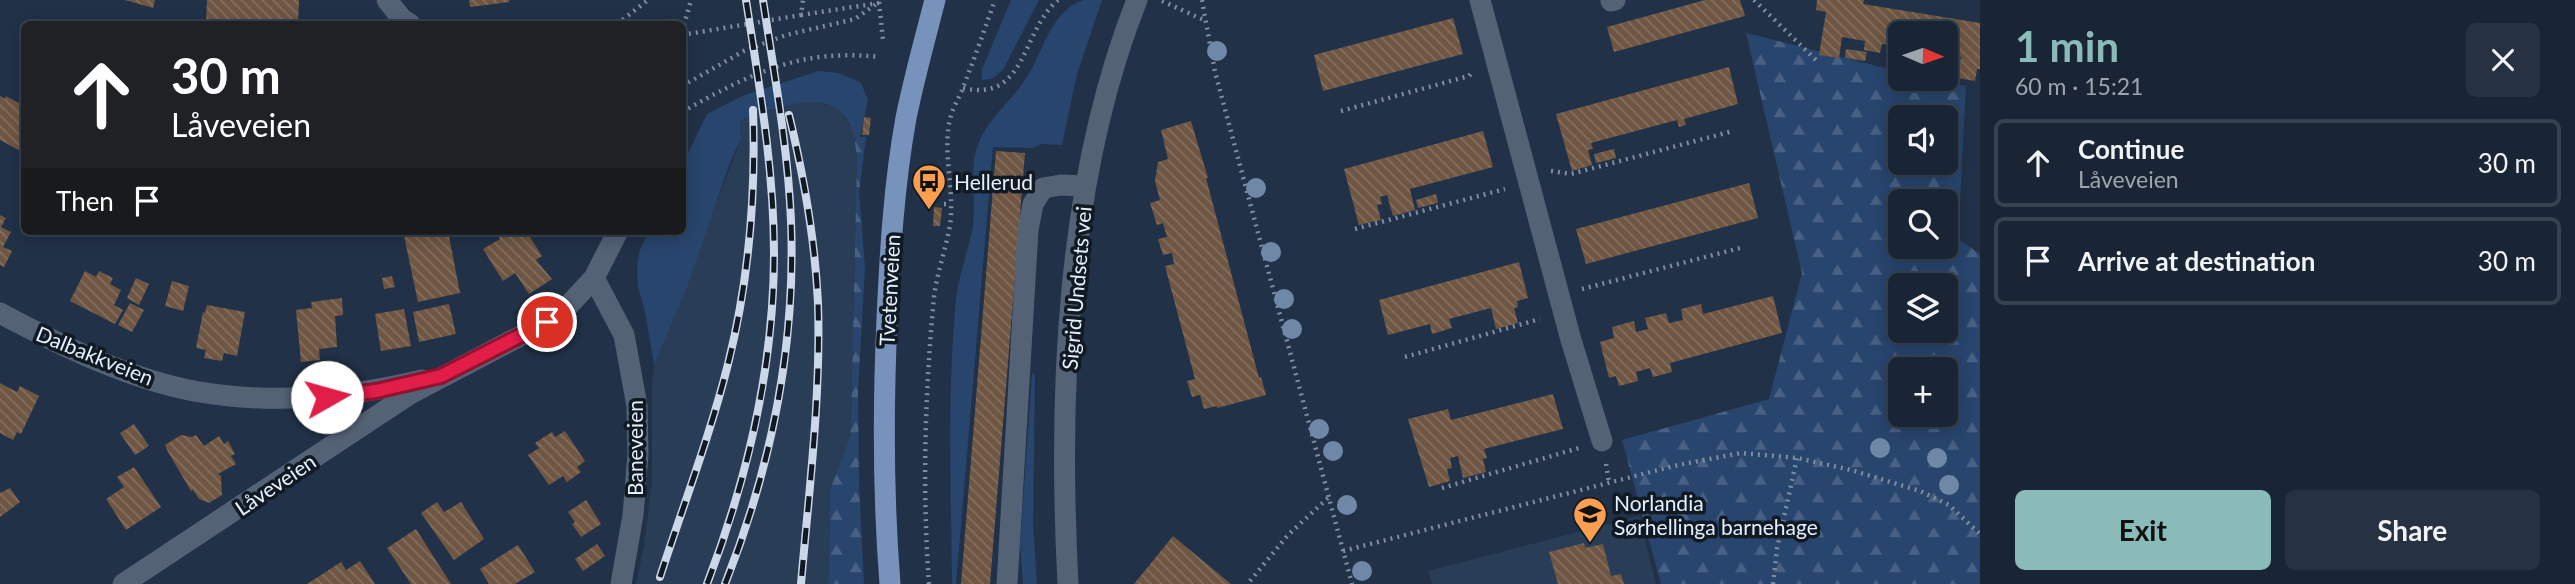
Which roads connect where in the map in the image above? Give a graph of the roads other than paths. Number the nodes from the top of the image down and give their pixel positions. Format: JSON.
{"nodes":[{"id":1,"x":387,"y":0,"type":"edge"},
{"id":2,"x":935,"y":0,"type":"edge"},
{"id":3,"x":1136,"y":0,"type":"edge"},
{"id":4,"x":1480,"y":0,"type":"edge"},
{"id":5,"x":405,"y":21,"type":"edge"},
{"id":6,"x":1085,"y":186,"type":"junction"},
{"id":7,"x":616,"y":235,"type":"edge"},
{"id":8,"x":594,"y":278,"type":"junction"},
{"id":9,"x":0,"y":313,"type":"edge"},
{"id":10,"x":441,"y":376,"type":"junction"},
{"id":11,"x":1602,"y":441,"type":"road end"},
{"id":12,"x":123,"y":584,"type":"edge"},
{"id":13,"x":621,"y":584,"type":"edge"},
{"id":14,"x":890,"y":584,"type":"edge"},
{"id":15,"x":1007,"y":584,"type":"edge"},
{"id":16,"x":1068,"y":584,"type":"edge"}],
"edges":[{"from":1,"to":5,"type":"street"},
{"from":2,"to":14,"type":"main road","name":"Tvetenveien"},
{"from":3,"to":6,"type":"street","name":"Sigrid Undsets vei"},
{"from":4,"to":11,"type":"street"},
{"from":6,"to":15,"type":"street"},
{"from":6,"to":16,"type":"street","name":"Sigrid Undsets vei"},
{"from":7,"to":8,"type":"street","name":"Låveveien"},
{"from":8,"to":10,"type":"street","name":"Låveveien"},
{"from":8,"to":13,"type":"street","name":"Baneveien"},
{"from":9,"to":10,"type":"street","name":"Dalbakkveien"},
{"from":10,"to":12,"type":"street","name":"Låveveien"}]}
